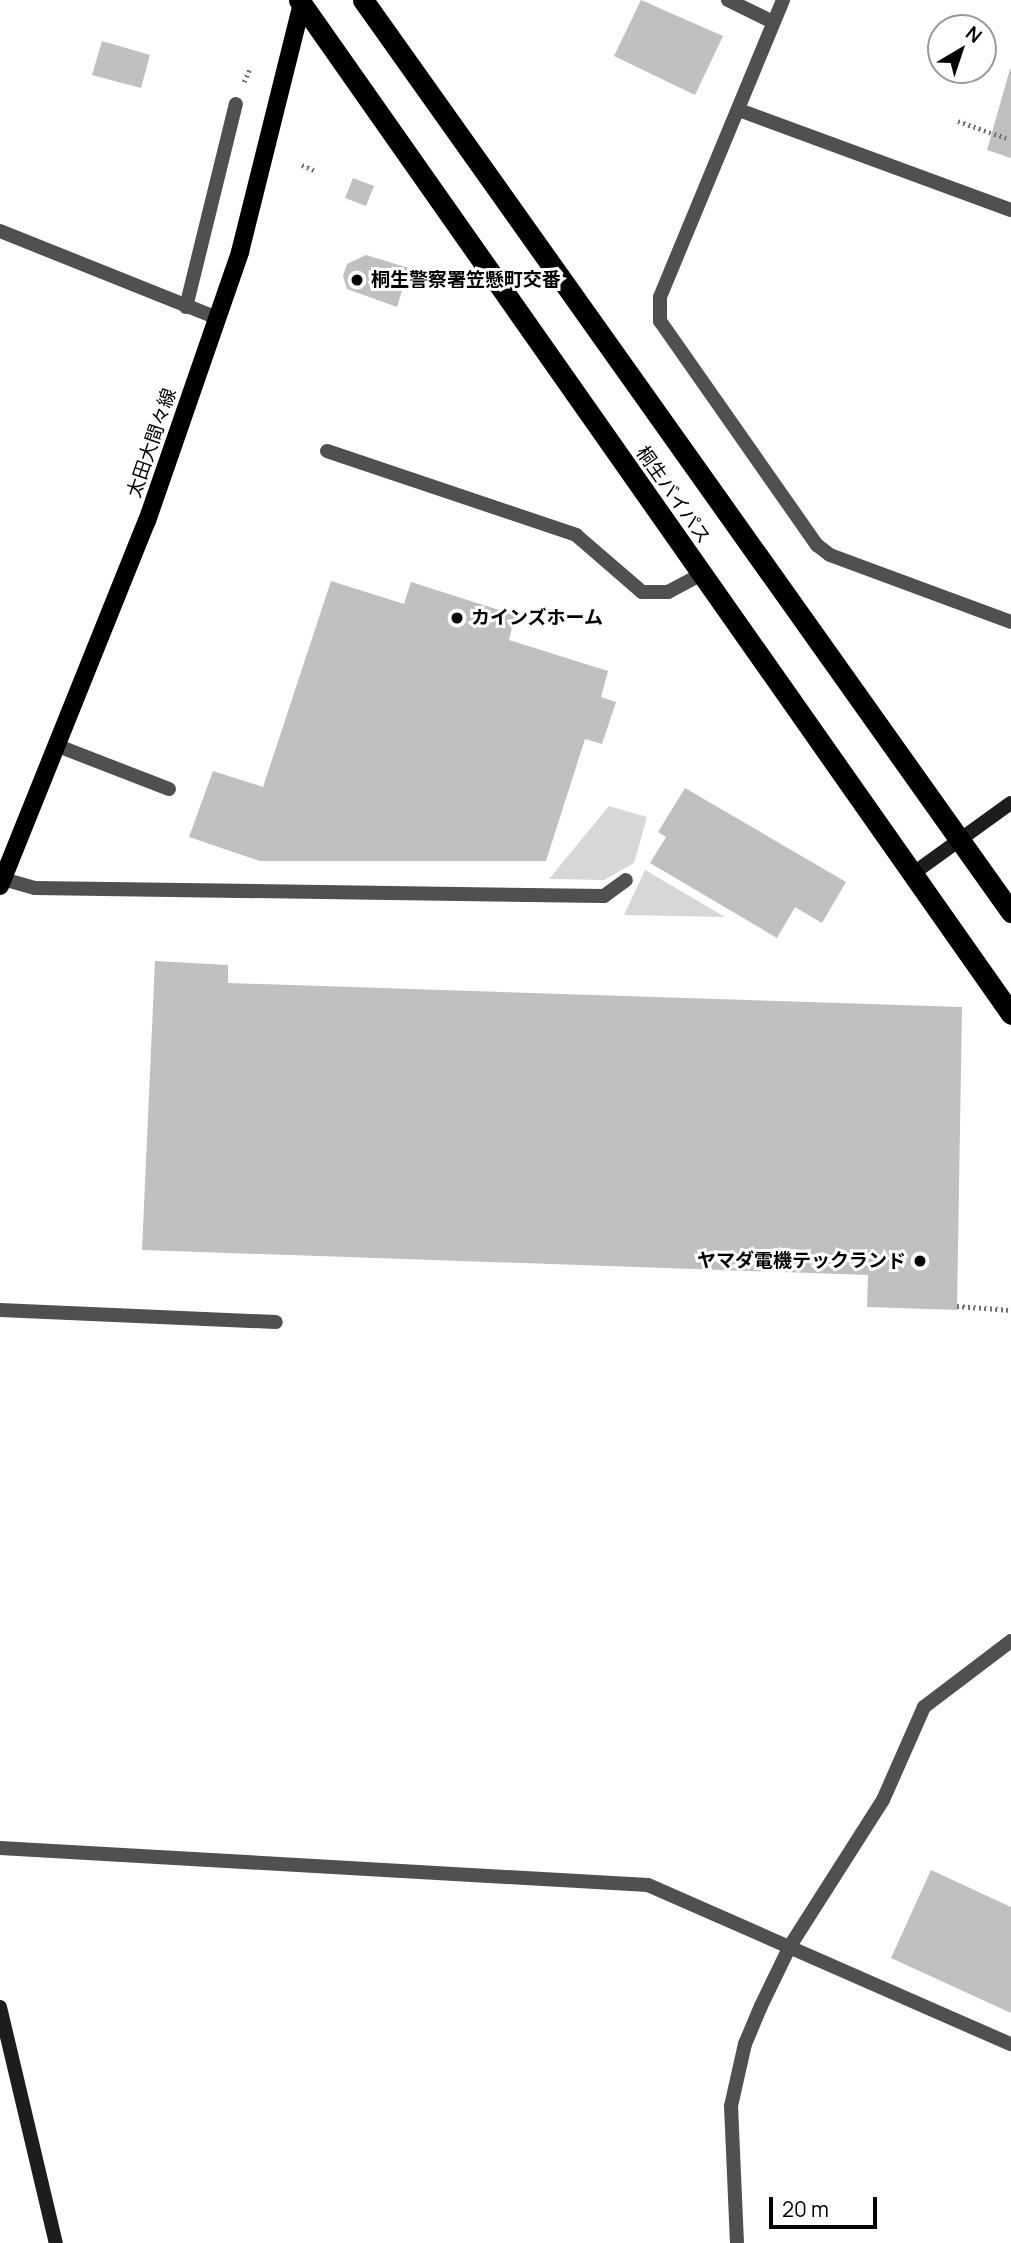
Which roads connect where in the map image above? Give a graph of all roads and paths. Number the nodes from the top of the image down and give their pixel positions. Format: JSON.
{"nodes":[{"id":1,"x":363,"y":0,"type":"edge"},
{"id":2,"x":728,"y":0,"type":"edge"},
{"id":3,"x":783,"y":0,"type":"edge"},
{"id":4,"x":301,"y":1,"type":"edge"},
{"id":5,"x":773,"y":22,"type":"junction"},
{"id":6,"x":236,"y":104,"type":"dead end"},
{"id":7,"x":739,"y":110,"type":"junction"},
{"id":8,"x":958,"y":121,"type":"dead end"},
{"id":9,"x":1006,"y":138,"type":"dead end"},
{"id":10,"x":302,"y":165,"type":"dead end"},
{"id":11,"x":314,"y":170,"type":"dead end"},
{"id":12,"x":1011,"y":210,"type":"edge"},
{"id":13,"x":0,"y":232,"type":"edge"},
{"id":14,"x":186,"y":307,"type":"junction"},
{"id":15,"x":217,"y":318,"type":"junction"},
{"id":16,"x":327,"y":451,"type":"dead end"},
{"id":17,"x":701,"y":575,"type":"junction"},
{"id":18,"x":1011,"y":622,"type":"edge"},
{"id":19,"x":58,"y":746,"type":"junction"},
{"id":20,"x":169,"y":789,"type":"dead end"},
{"id":21,"x":1011,"y":803,"type":"edge"},
{"id":22,"x":960,"y":840,"type":"junction"},
{"id":23,"x":911,"y":875,"type":"junction"},
{"id":24,"x":626,"y":880,"type":"dead end"},
{"id":25,"x":1,"y":882,"type":"edge"},
{"id":26,"x":1011,"y":912,"type":"edge"},
{"id":27,"x":1011,"y":1014,"type":"edge"},
{"id":28,"x":957,"y":1306,"type":"dead end"},
{"id":29,"x":0,"y":1310,"type":"edge"},
{"id":30,"x":1011,"y":1310,"type":"edge"},
{"id":31,"x":276,"y":1322,"type":"dead end"},
{"id":32,"x":1011,"y":1641,"type":"edge"},
{"id":33,"x":0,"y":1848,"type":"edge"},
{"id":34,"x":790,"y":1946,"type":"junction"},
{"id":35,"x":0,"y":2007,"type":"edge"},
{"id":36,"x":1011,"y":2044,"type":"edge"},
{"id":37,"x":56,"y":2243,"type":"edge"},
{"id":38,"x":737,"y":2243,"type":"edge"}],
"edges":[{"from":1,"to":22,"type":"highway","name":"桐生バイパス"},
{"from":2,"to":5,"type":"street"},
{"from":3,"to":5,"type":"street"},
{"from":4,"to":15,"type":"main road","name":"太田大間々線"},
{"from":4,"to":17,"type":"highway","name":"桐生バイパス"},
{"from":5,"to":7,"type":"street"},
{"from":6,"to":14,"type":"street"},
{"from":7,"to":12,"type":"street"},
{"from":7,"to":18,"type":"street"},
{"from":8,"to":9,"type":"path"},
{"from":10,"to":11,"type":"path"},
{"from":13,"to":14,"type":"street"},
{"from":14,"to":15,"type":"street"},
{"from":15,"to":19,"type":"main road","name":"太田大間々線"},
{"from":16,"to":17,"type":"street"},
{"from":17,"to":23,"type":"highway","name":"桐生バイパス"},
{"from":19,"to":20,"type":"street"},
{"from":19,"to":25,"type":"main road","name":"太田大間々線"},
{"from":21,"to":22,"type":"street"},
{"from":22,"to":23,"type":"street"},
{"from":22,"to":26,"type":"highway","name":"桐生バイパス"},
{"from":23,"to":27,"type":"highway","name":"桐生バイパス"},
{"from":24,"to":25,"type":"street"},
{"from":28,"to":30,"type":"path"},
{"from":29,"to":31,"type":"street"},
{"from":32,"to":34,"type":"street"},
{"from":33,"to":34,"type":"street"},
{"from":34,"to":36,"type":"street"},
{"from":34,"to":38,"type":"street"},
{"from":35,"to":37,"type":"street"}]}
